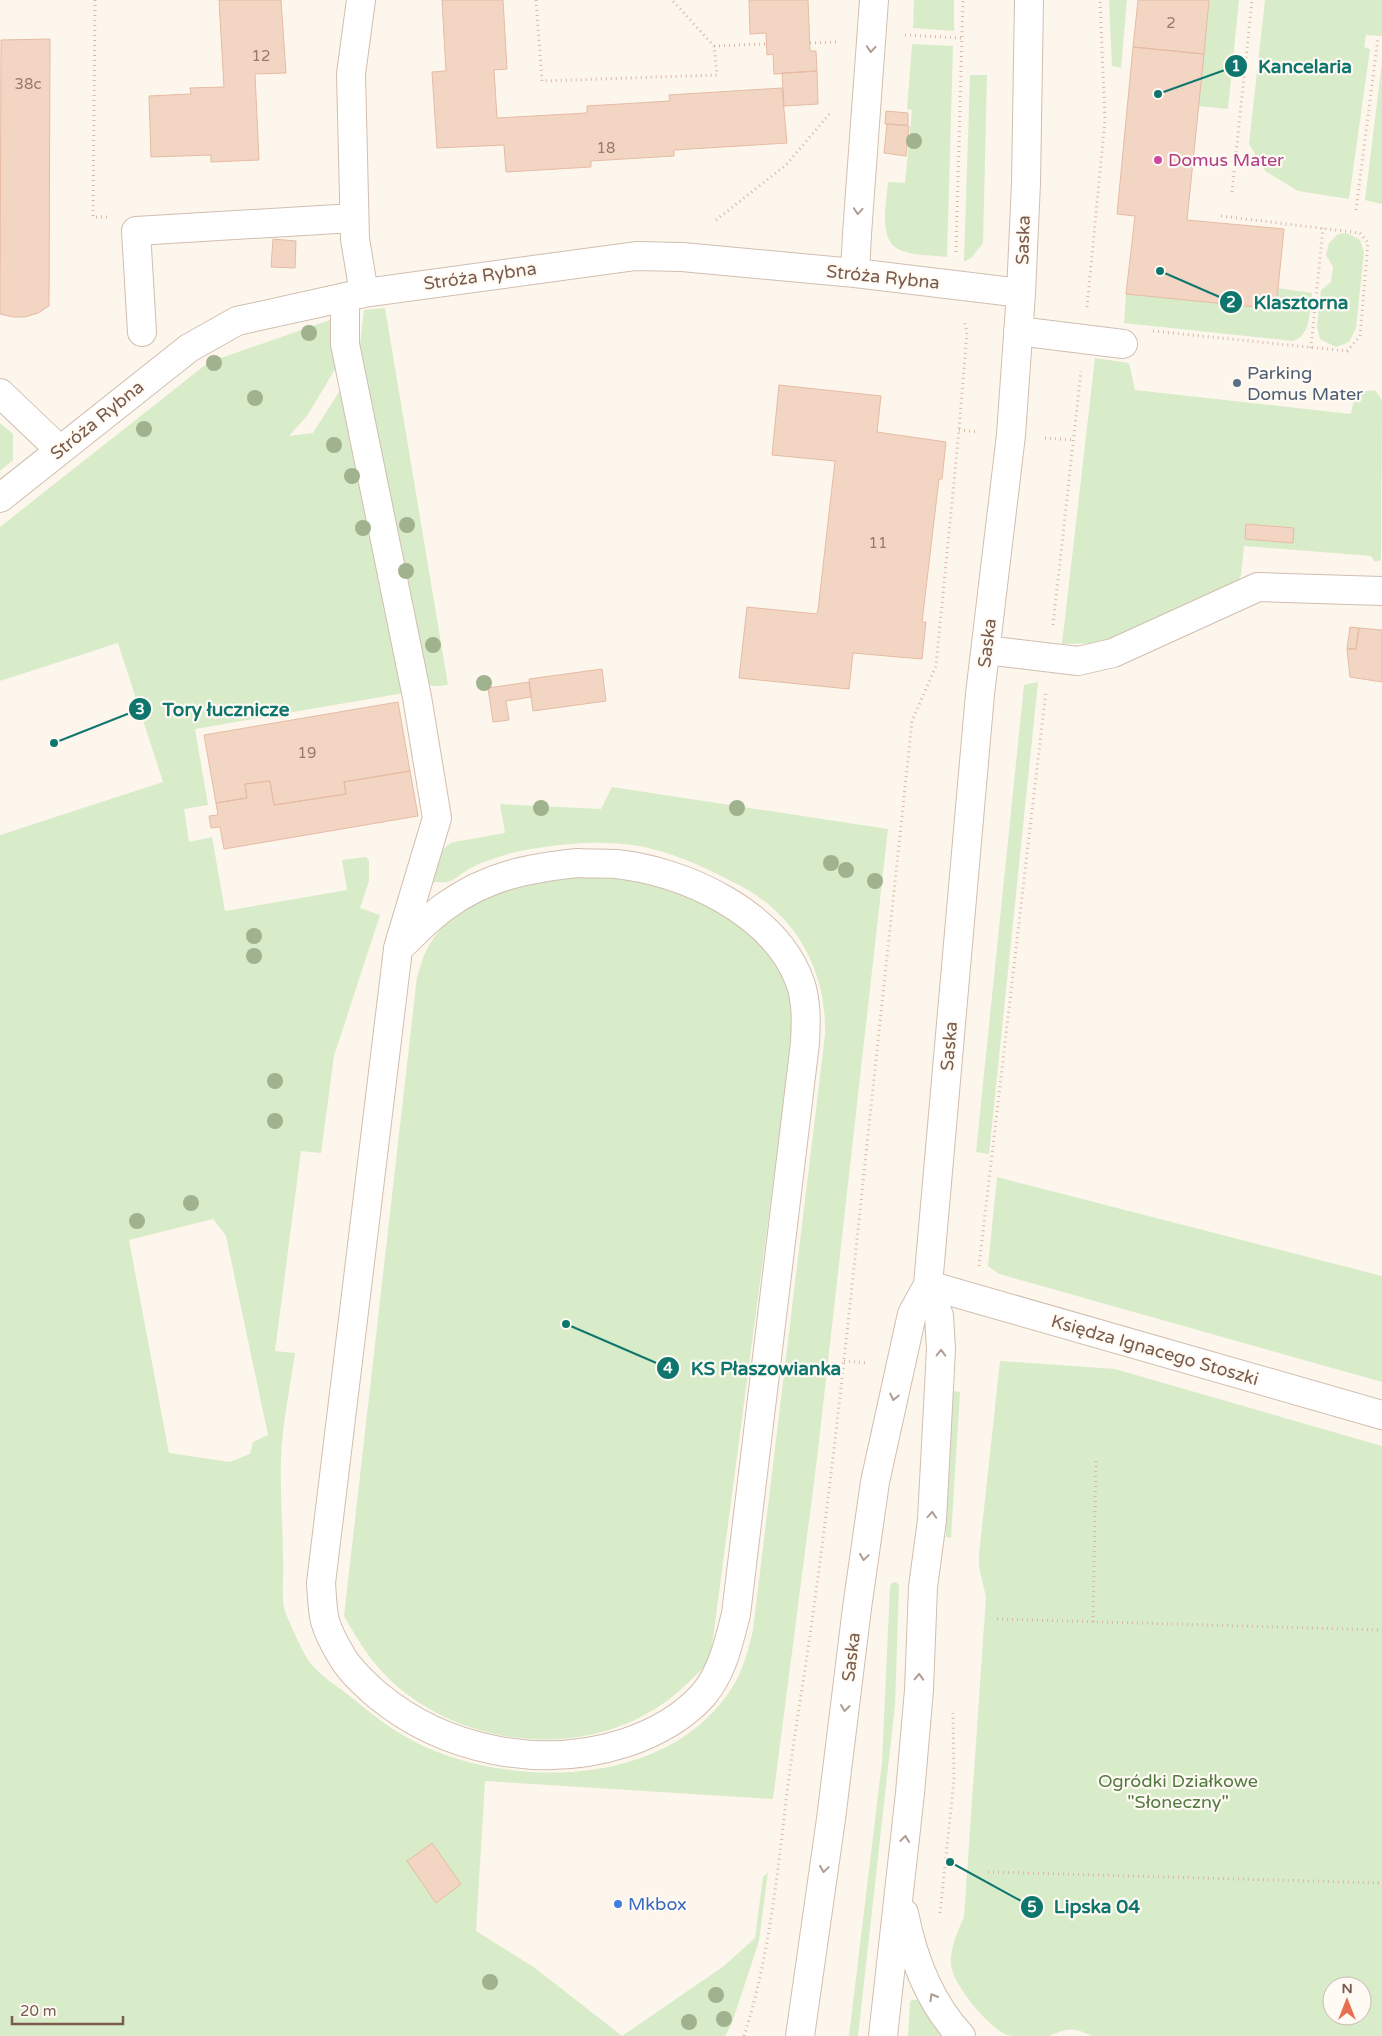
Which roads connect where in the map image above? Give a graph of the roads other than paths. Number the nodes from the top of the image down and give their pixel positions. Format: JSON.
{"nodes":[{"id":1,"x":361,"y":0,"type":"edge"},
{"id":2,"x":874,"y":0,"type":"edge"},
{"id":3,"x":1029,"y":0,"type":"edge"},
{"id":4,"x":354,"y":218,"type":"junction"},
{"id":5,"x":855,"y":273,"type":"junction"},
{"id":6,"x":1021,"y":293,"type":"junction"},
{"id":7,"x":354,"y":295,"type":"junction"},
{"id":8,"x":142,"y":332,"type":"dead end"},
{"id":9,"x":1018,"y":332,"type":"junction"},
{"id":10,"x":1123,"y":344,"type":"dead end"},
{"id":11,"x":0,"y":393,"type":"edge"},
{"id":12,"x":60,"y":450,"type":"junction"},
{"id":13,"x":0,"y":498,"type":"edge"},
{"id":14,"x":1382,"y":591,"type":"edge"},
{"id":15,"x":986,"y":650,"type":"junction"},
{"id":16,"x":398,"y":949,"type":"junction"},
{"id":17,"x":928,"y":1285,"type":"junction"},
{"id":18,"x":1382,"y":1415,"type":"edge"},
{"id":19,"x":900,"y":1887,"type":"junction"},
{"id":20,"x":800,"y":2036,"type":"edge"},
{"id":21,"x":883,"y":2036,"type":"edge"},
{"id":22,"x":961,"y":2036,"type":"edge"}],
"edges":[{"from":1,"to":4,"type":"street"},
{"from":2,"to":5,"type":"street","one_way":true},
{"from":3,"to":6,"type":"street","name":"Saska"},
{"from":4,"to":7,"type":"street"},
{"from":4,"to":8,"type":"street"},
{"from":5,"to":6,"type":"street","name":"Stróża Rybna"},
{"from":5,"to":7,"type":"street","name":"Stróża Rybna"},
{"from":6,"to":9,"type":"street","name":"Saska"},
{"from":7,"to":12,"type":"street","name":"Stróża Rybna"},
{"from":7,"to":16,"type":"street"},
{"from":9,"to":10,"type":"street"},
{"from":9,"to":15,"type":"street","name":"Saska"},
{"from":11,"to":12,"type":"street"},
{"from":12,"to":13,"type":"street","name":"Stróża Rybna"},
{"from":14,"to":15,"type":"street"},
{"from":15,"to":17,"type":"street","name":"Saska"},
{"from":16,"to":16,"type":"street"},
{"from":17,"to":18,"type":"street","name":"Księdza Ignacego Stoszki"},
{"from":19,"to":17,"type":"street","name":"Saska","one_way":true},
{"from":17,"to":20,"type":"street","name":"Saska","one_way":true},
{"from":19,"to":21,"type":"street","name":"Saska"},
{"from":22,"to":19,"type":"street","one_way":true}]}
